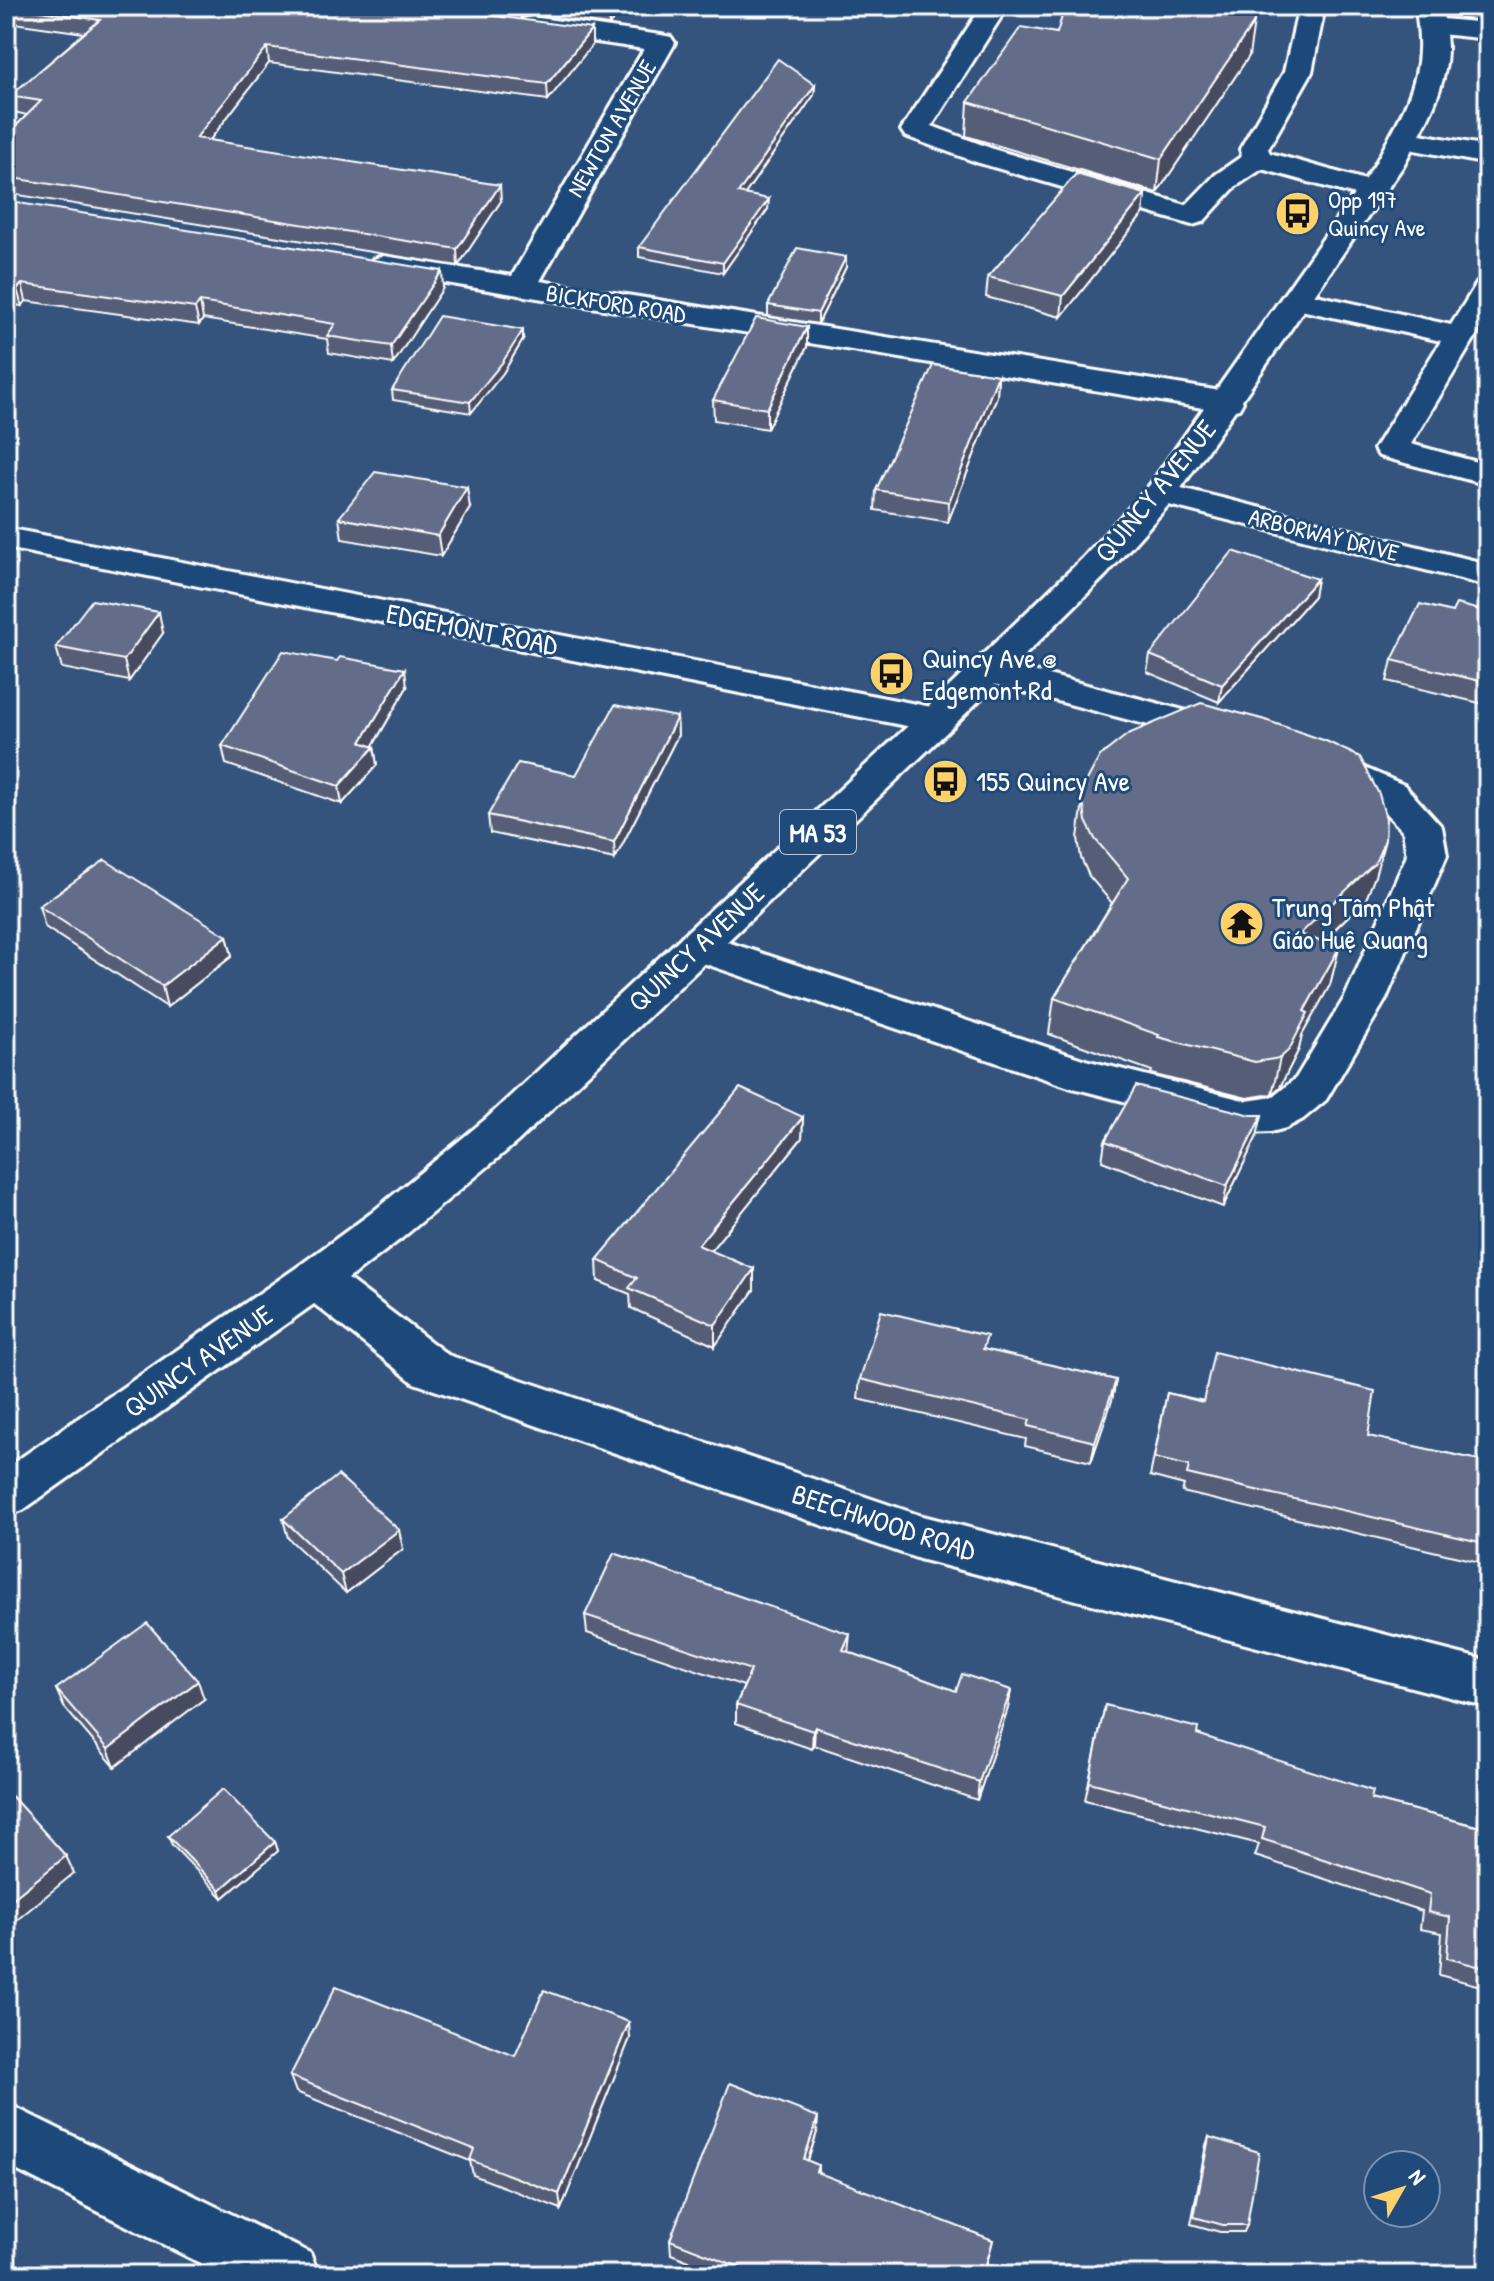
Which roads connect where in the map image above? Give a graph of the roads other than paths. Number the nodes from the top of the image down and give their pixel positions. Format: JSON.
{"nodes":[{"id":1,"x":995,"y":6,"type":"edge"},
{"id":2,"x":1312,"y":6,"type":"edge"},
{"id":3,"x":1430,"y":16,"type":"edge"},
{"id":4,"x":509,"y":22,"type":"edge"},
{"id":5,"x":1488,"y":31,"type":"edge"},
{"id":6,"x":1403,"y":140,"type":"junction"},
{"id":7,"x":1488,"y":155,"type":"edge"},
{"id":8,"x":1258,"y":159,"type":"junction"},
{"id":9,"x":1373,"y":191,"type":"junction"},
{"id":10,"x":348,"y":259,"type":"edge"},
{"id":11,"x":521,"y":287,"type":"junction"},
{"id":12,"x":1488,"y":290,"type":"edge"},
{"id":13,"x":1298,"y":300,"type":"junction"},
{"id":14,"x":1460,"y":336,"type":"junction"},
{"id":15,"x":1227,"y":402,"type":"junction"},
{"id":16,"x":1488,"y":475,"type":"edge"},
{"id":17,"x":1161,"y":493,"type":"junction"},
{"id":18,"x":6,"y":538,"type":"edge"},
{"id":19,"x":1488,"y":575,"type":"edge"},
{"id":20,"x":987,"y":671,"type":"junction"},
{"id":21,"x":937,"y":720,"type":"junction"},
{"id":22,"x":697,"y":946,"type":"junction"},
{"id":23,"x":315,"y":1279,"type":"junction"},
{"id":24,"x":6,"y":1495,"type":"edge"},
{"id":25,"x":1488,"y":1684,"type":"edge"},
{"id":26,"x":6,"y":2133,"type":"edge"},
{"id":27,"x":288,"y":2275,"type":"edge"}],
"edges":[{"from":1,"to":8,"type":"street"},
{"from":2,"to":8,"type":"street"},
{"from":3,"to":5,"type":"street"},
{"from":3,"to":6,"type":"street","name":"QUINCY AVENUE","number":"MA 53"},
{"from":4,"to":11,"type":"street","name":"NEWTON AVENUE"},
{"from":6,"to":7,"type":"street"},
{"from":6,"to":9,"type":"street","name":"QUINCY AVENUE","number":"MA 53"},
{"from":8,"to":9,"type":"street"},
{"from":9,"to":13,"type":"street","name":"QUINCY AVENUE","number":"MA 53"},
{"from":10,"to":11,"type":"street","name":"BICKFORD ROAD"},
{"from":11,"to":15,"type":"street","name":"BICKFORD ROAD"},
{"from":12,"to":14,"type":"street"},
{"from":13,"to":14,"type":"street"},
{"from":13,"to":15,"type":"street","name":"QUINCY AVENUE","number":"MA 53"},
{"from":14,"to":16,"type":"street"},
{"from":15,"to":17,"type":"street","name":"QUINCY AVENUE","number":"MA 53"},
{"from":17,"to":19,"type":"street","name":"ARBORWAY DRIVE"},
{"from":17,"to":20,"type":"street","name":"QUINCY AVENUE","number":"MA 53"},
{"from":18,"to":21,"type":"street","name":"EDGEMONT ROAD"},
{"from":20,"to":21,"type":"street","name":"QUINCY AVENUE","number":"MA 53"},
{"from":20,"to":22,"type":"street"},
{"from":21,"to":22,"type":"street","name":"QUINCY AVENUE","number":"MA 53"},
{"from":22,"to":23,"type":"street","name":"QUINCY AVENUE","number":"MA 53"},
{"from":23,"to":24,"type":"street","name":"QUINCY AVENUE","number":"MA 53"},
{"from":23,"to":25,"type":"street","name":"BEECHWOOD ROAD"},
{"from":26,"to":27,"type":"street"}]}
